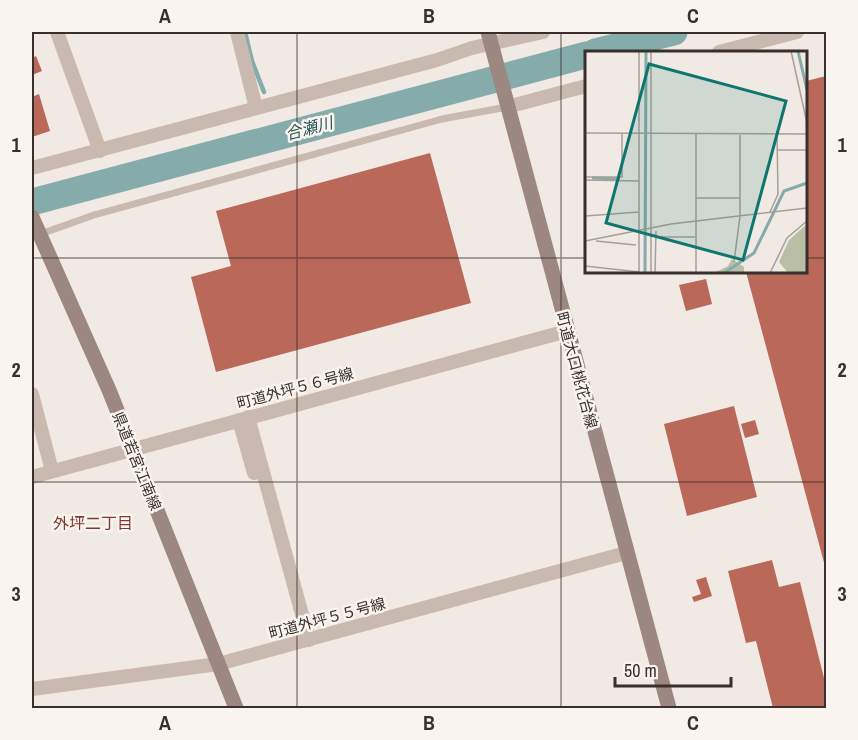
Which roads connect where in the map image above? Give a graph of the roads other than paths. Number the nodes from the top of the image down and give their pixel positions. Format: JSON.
{"nodes":[{"id":1,"x":57,"y":32,"type":"edge"},
{"id":2,"x":237,"y":32,"type":"edge"},
{"id":3,"x":543,"y":32,"type":"edge"},
{"id":4,"x":797,"y":32,"type":"edge"},
{"id":5,"x":490,"y":41,"type":"edge"},
{"id":6,"x":723,"y":51,"type":"edge"},
{"id":7,"x":585,"y":86,"type":"edge"},
{"id":8,"x":506,"y":104,"type":"junction"},
{"id":9,"x":256,"y":108,"type":"junction"},
{"id":10,"x":100,"y":151,"type":"junction"},
{"id":11,"x":32,"y":168,"type":"edge"},
{"id":12,"x":35,"y":230,"type":"edge"},
{"id":13,"x":567,"y":331,"type":"junction"},
{"id":14,"x":32,"y":394,"type":"edge"},
{"id":15,"x":244,"y":419,"type":"junction"},
{"id":16,"x":133,"y":449,"type":"junction"},
{"id":17,"x":52,"y":471,"type":"junction"},
{"id":18,"x":32,"y":477,"type":"edge"},
{"id":19,"x":626,"y":554,"type":"junction"},
{"id":20,"x":305,"y":641,"type":"junction"},
{"id":21,"x":218,"y":664,"type":"junction"},
{"id":22,"x":32,"y":689,"type":"edge"},
{"id":23,"x":236,"y":708,"type":"edge"},
{"id":24,"x":669,"y":708,"type":"edge"}],
"edges":[{"from":1,"to":10,"type":"street"},
{"from":2,"to":9,"type":"street"},
{"from":3,"to":5,"type":"street"},
{"from":4,"to":6,"type":"street"},
{"from":5,"to":8,"type":"street","name":"町道大口桃花台線"},
{"from":5,"to":9,"type":"street"},
{"from":7,"to":8,"type":"street"},
{"from":8,"to":12,"type":"lane"},
{"from":8,"to":13,"type":"street","name":"町道大口桃花台線"},
{"from":9,"to":10,"type":"street"},
{"from":10,"to":11,"type":"street"},
{"from":12,"to":16,"type":"street","name":"県道若宮江南線"},
{"from":13,"to":15,"type":"street","name":"町道外坪５６号線"},
{"from":13,"to":19,"type":"street","name":"町道大口桃花台線"},
{"from":14,"to":17,"type":"street"},
{"from":15,"to":16,"type":"street","name":"町道外坪５６号線"},
{"from":15,"to":20,"type":"street"},
{"from":16,"to":17,"type":"street","name":"町道外坪５６号線"},
{"from":16,"to":21,"type":"street","name":"県道若宮江南線"},
{"from":17,"to":18,"type":"street","name":"町道外坪５６号線"},
{"from":19,"to":20,"type":"street","name":"町道外坪５５号線"},
{"from":19,"to":24,"type":"street","name":"町道大口桃花台線"},
{"from":20,"to":21,"type":"street","name":"町道外坪５５号線"},
{"from":21,"to":22,"type":"street","name":"町道外坪５５号線"},
{"from":21,"to":23,"type":"street","name":"県道若宮江南線"}]}
